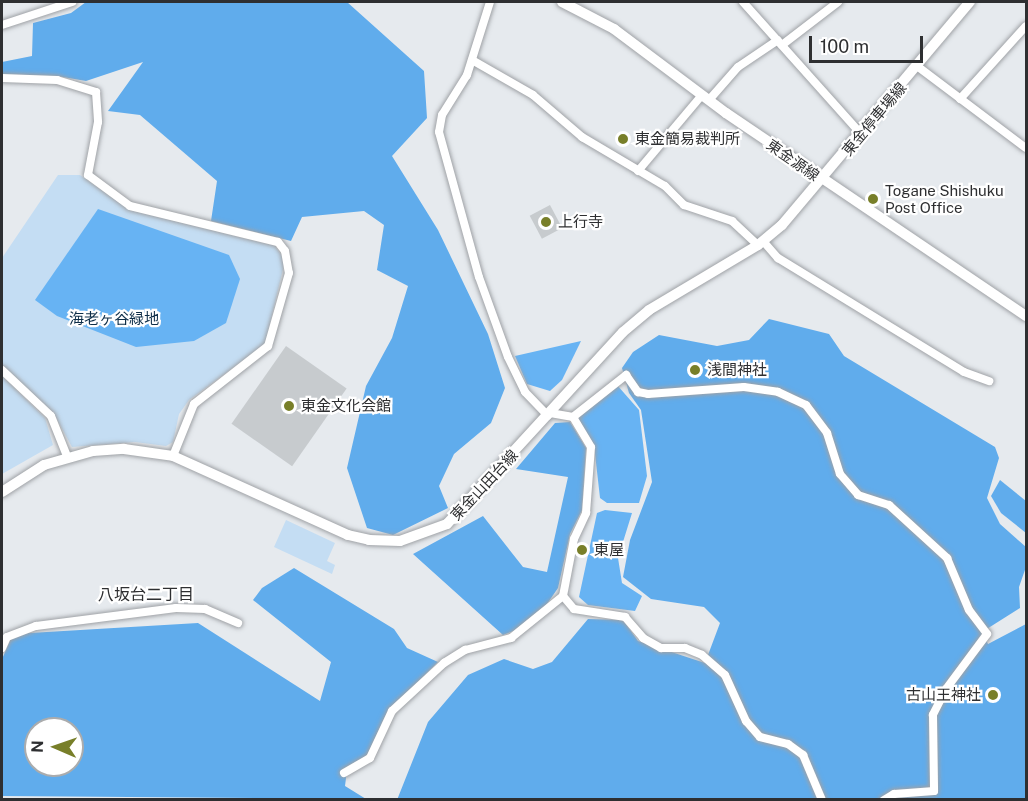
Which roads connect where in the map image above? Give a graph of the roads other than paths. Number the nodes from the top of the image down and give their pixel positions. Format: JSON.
{"nodes":[{"id":1,"x":72,"y":2,"type":"edge"},
{"id":2,"x":490,"y":2,"type":"edge"},
{"id":3,"x":562,"y":2,"type":"edge"},
{"id":4,"x":743,"y":2,"type":"edge"},
{"id":5,"x":838,"y":2,"type":"edge"},
{"id":6,"x":970,"y":2,"type":"edge"},
{"id":7,"x":2,"y":25,"type":"edge"},
{"id":8,"x":1026,"y":26,"type":"edge"},
{"id":9,"x":780,"y":43,"type":"junction"},
{"id":10,"x":472,"y":60,"type":"junction"},
{"id":11,"x":917,"y":66,"type":"junction"},
{"id":12,"x":2,"y":78,"type":"edge"},
{"id":13,"x":706,"y":98,"type":"junction"},
{"id":14,"x":960,"y":99,"type":"junction"},
{"id":15,"x":861,"y":134,"type":"junction"},
{"id":16,"x":1026,"y":148,"type":"edge"},
{"id":17,"x":638,"y":171,"type":"junction"},
{"id":18,"x":823,"y":180,"type":"junction"},
{"id":19,"x":761,"y":243,"type":"junction"},
{"id":20,"x":1026,"y":316,"type":"edge"},
{"id":21,"x":2,"y":370,"type":"edge"},
{"id":22,"x":989,"y":381,"type":"dead end"},
{"id":23,"x":549,"y":414,"type":"junction"},
{"id":24,"x":573,"y":417,"type":"junction"},
{"id":25,"x":67,"y":456,"type":"junction"},
{"id":26,"x":173,"y":456,"type":"junction"},
{"id":27,"x":2,"y":492,"type":"edge"},
{"id":28,"x":563,"y":596,"type":"junction"},
{"id":29,"x":238,"y":623,"type":"dead end"},
{"id":30,"x":2,"y":648,"type":"edge"},
{"id":31,"x":344,"y":773,"type":"dead end"},
{"id":32,"x":822,"y":800,"type":"edge"},
{"id":33,"x":884,"y":800,"type":"edge"}],
"edges":[{"from":1,"to":7,"type":"street"},
{"from":2,"to":10,"type":"street"},
{"from":3,"to":13,"type":"main road","name":"東金源線"},
{"from":4,"to":9,"type":"street"},
{"from":5,"to":9,"type":"street"},
{"from":6,"to":11,"type":"main road","name":"東金停車場線"},
{"from":8,"to":14,"type":"street"},
{"from":9,"to":13,"type":"street"},
{"from":9,"to":15,"type":"street"},
{"from":10,"to":17,"type":"street"},
{"from":10,"to":23,"type":"street"},
{"from":11,"to":14,"type":"street"},
{"from":11,"to":15,"type":"main road","name":"東金停車場線"},
{"from":12,"to":26,"type":"street"},
{"from":13,"to":17,"type":"street"},
{"from":13,"to":18,"type":"main road","name":"東金源線"},
{"from":14,"to":16,"type":"street"},
{"from":15,"to":18,"type":"main road","name":"東金停車場線"},
{"from":17,"to":19,"type":"street"},
{"from":18,"to":19,"type":"main road","name":"東金山田台線"},
{"from":18,"to":20,"type":"main road","name":"東金源線"},
{"from":19,"to":22,"type":"street"},
{"from":19,"to":23,"type":"main road","name":"東金山田台線"},
{"from":21,"to":25,"type":"street"},
{"from":23,"to":24,"type":"street"},
{"from":23,"to":26,"type":"main road","name":"東金山田台線"},
{"from":24,"to":28,"type":"street"},
{"from":24,"to":33,"type":"street"},
{"from":25,"to":26,"type":"main road","name":"東金山田台線"},
{"from":25,"to":27,"type":"main road","name":"東金山田台線"},
{"from":28,"to":31,"type":"street"},
{"from":28,"to":32,"type":"street"},
{"from":29,"to":30,"type":"street"}]}
